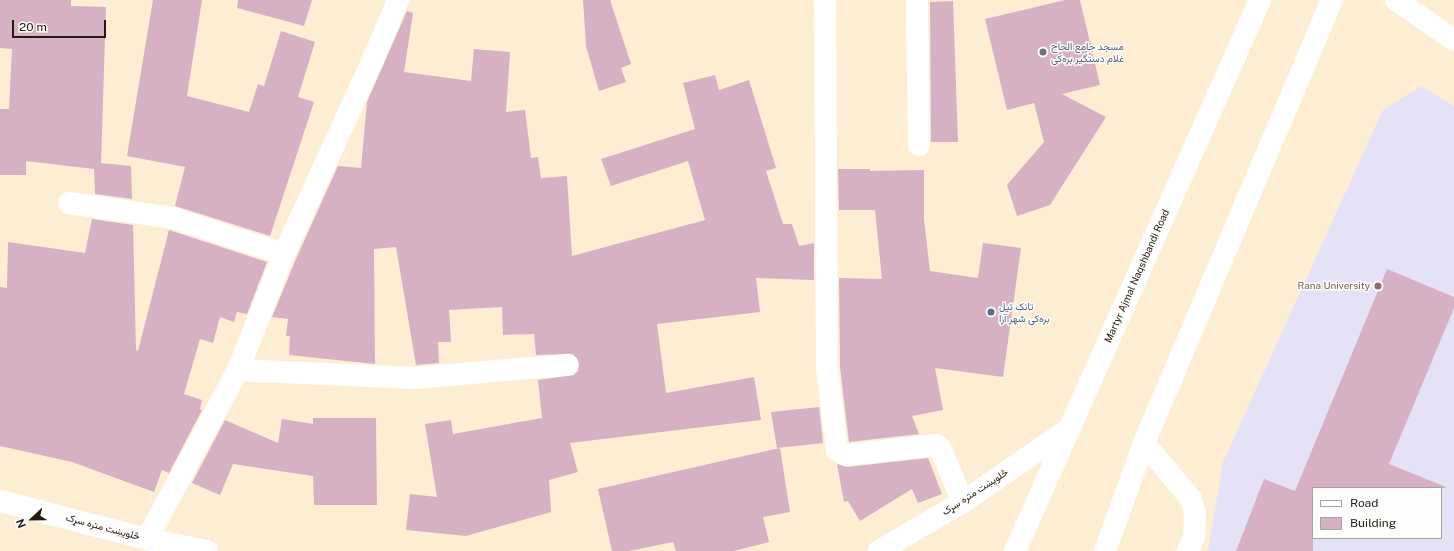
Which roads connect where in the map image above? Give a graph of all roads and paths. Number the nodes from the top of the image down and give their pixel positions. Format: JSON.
{"nodes":[{"id":1,"x":398,"y":0,"type":"edge"},
{"id":2,"x":826,"y":0,"type":"edge"},
{"id":3,"x":917,"y":0,"type":"edge"},
{"id":4,"x":1260,"y":0,"type":"edge"},
{"id":5,"x":1332,"y":0,"type":"edge"},
{"id":6,"x":1396,"y":0,"type":"edge"},
{"id":7,"x":1454,"y":40,"type":"edge"},
{"id":8,"x":919,"y":145,"type":"dead end"},
{"id":9,"x":69,"y":203,"type":"dead end"},
{"id":10,"x":284,"y":254,"type":"junction"},
{"id":11,"x":567,"y":365,"type":"dead end"},
{"id":12,"x":238,"y":370,"type":"junction"},
{"id":13,"x":1069,"y":429,"type":"junction"},
{"id":14,"x":1144,"y":443,"type":"junction"},
{"id":15,"x":0,"y":501,"type":"edge"},
{"id":16,"x":963,"y":502,"type":"junction"},
{"id":17,"x":147,"y":539,"type":"junction"},
{"id":18,"x":207,"y":551,"type":"edge"},
{"id":19,"x":879,"y":551,"type":"edge"},
{"id":20,"x":1014,"y":551,"type":"edge"},
{"id":21,"x":1105,"y":551,"type":"edge"},
{"id":22,"x":1188,"y":551,"type":"edge"}],
"edges":[{"from":1,"to":10,"type":"main road"},
{"from":2,"to":16,"type":"main road"},
{"from":3,"to":8,"type":"main road"},
{"from":4,"to":13,"type":"main road","name":"Martyr Ajmal Naqshbandi Road"},
{"from":5,"to":14,"type":"main road"},
{"from":6,"to":7,"type":"main road"},
{"from":9,"to":10,"type":"main road"},
{"from":10,"to":12,"type":"main road"},
{"from":11,"to":12,"type":"main road"},
{"from":12,"to":17,"type":"main road"},
{"from":13,"to":16,"type":"main road","name":"څلویښت متره سړک"},
{"from":13,"to":20,"type":"main road","name":"Martyr Ajmal Naqshbandi Road"},
{"from":14,"to":21,"type":"main road"},
{"from":14,"to":22,"type":"main road"},
{"from":15,"to":17,"type":"main road","name":"څلویښت متره سړک"},
{"from":16,"to":19,"type":"main road","name":"څلویښت متره سړک"},
{"from":17,"to":18,"type":"main road","name":"څلویښت متره سړک"}]}
